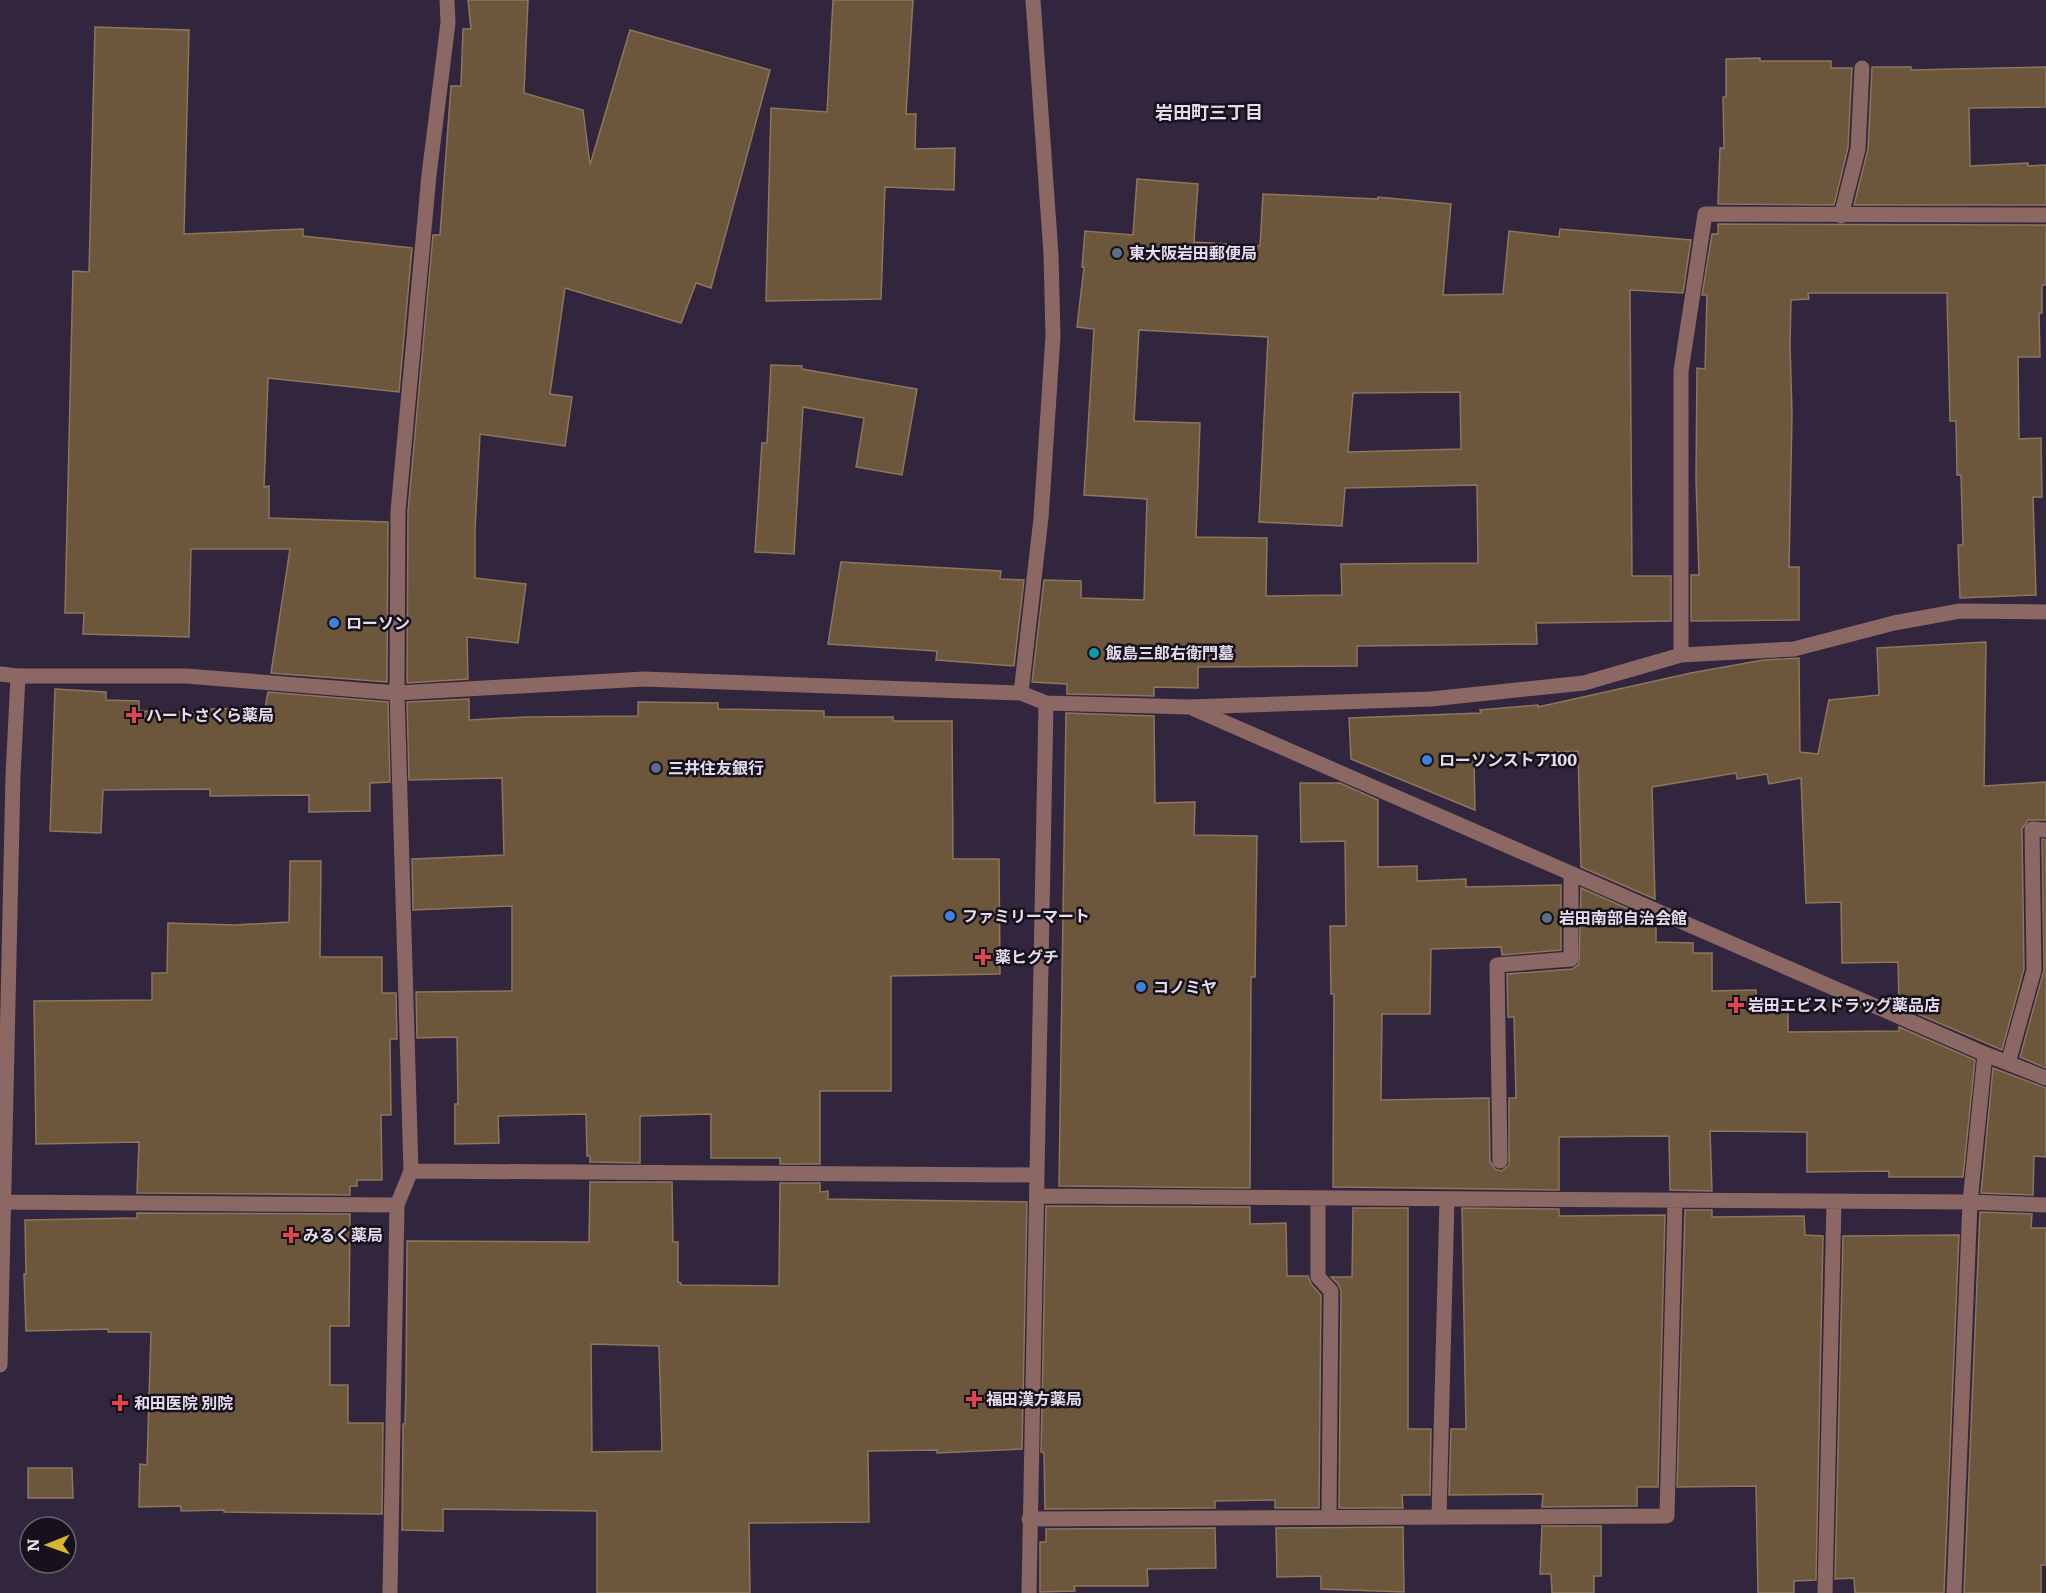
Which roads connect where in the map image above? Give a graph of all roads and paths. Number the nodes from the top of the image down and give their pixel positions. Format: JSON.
{"nodes":[{"id":1,"x":447,"y":0,"type":"edge"},
{"id":2,"x":1033,"y":0,"type":"edge"},
{"id":3,"x":1862,"y":68,"type":"dead end"},
{"id":4,"x":2046,"y":215,"type":"edge"},
{"id":5,"x":1841,"y":216,"type":"junction"},
{"id":6,"x":2046,"y":612,"type":"edge"},
{"id":7,"x":1681,"y":655,"type":"junction"},
{"id":8,"x":0,"y":674,"type":"edge"},
{"id":9,"x":18,"y":676,"type":"junction"},
{"id":10,"x":397,"y":693,"type":"junction"},
{"id":11,"x":1021,"y":693,"type":"junction"},
{"id":12,"x":1046,"y":703,"type":"junction"},
{"id":13,"x":1188,"y":707,"type":"junction"},
{"id":14,"x":2046,"y":830,"type":"edge"},
{"id":15,"x":1571,"y":874,"type":"junction"},
{"id":16,"x":1985,"y":1054,"type":"junction"},
{"id":17,"x":2008,"y":1063,"type":"junction"},
{"id":18,"x":2046,"y":1078,"type":"edge"},
{"id":19,"x":1500,"y":1161,"type":"dead end"},
{"id":20,"x":411,"y":1171,"type":"junction"},
{"id":21,"x":1037,"y":1175,"type":"junction"},
{"id":22,"x":1036,"y":1196,"type":"junction"},
{"id":23,"x":1318,"y":1198,"type":"junction"},
{"id":24,"x":1447,"y":1199,"type":"junction"},
{"id":25,"x":1675,"y":1201,"type":"junction"},
{"id":26,"x":1834,"y":1201,"type":"junction"},
{"id":27,"x":4,"y":1202,"type":"junction"},
{"id":28,"x":1970,"y":1202,"type":"junction"},
{"id":29,"x":397,"y":1205,"type":"junction"},
{"id":30,"x":2046,"y":1205,"type":"edge"},
{"id":31,"x":0,"y":1365,"type":"edge"},
{"id":32,"x":1329,"y":1517,"type":"junction"},
{"id":33,"x":1438,"y":1517,"type":"junction"},
{"id":34,"x":1029,"y":1519,"type":"junction"},
{"id":35,"x":390,"y":1593,"type":"edge"},
{"id":36,"x":1029,"y":1593,"type":"edge"},
{"id":37,"x":1825,"y":1593,"type":"edge"},
{"id":38,"x":1954,"y":1593,"type":"edge"}],
"edges":[{"from":1,"to":10,"type":"street"},
{"from":2,"to":11,"type":"street"},
{"from":3,"to":5,"type":"street"},
{"from":4,"to":5,"type":"street"},
{"from":5,"to":7,"type":"street"},
{"from":6,"to":7,"type":"street"},
{"from":7,"to":13,"type":"street"},
{"from":8,"to":9,"type":"street"},
{"from":9,"to":10,"type":"street"},
{"from":9,"to":27,"type":"street"},
{"from":10,"to":11,"type":"street"},
{"from":10,"to":20,"type":"street"},
{"from":11,"to":12,"type":"street"},
{"from":12,"to":13,"type":"street"},
{"from":12,"to":21,"type":"street"},
{"from":13,"to":15,"type":"street"},
{"from":14,"to":17,"type":"street"},
{"from":15,"to":16,"type":"street"},
{"from":15,"to":19,"type":"street"},
{"from":16,"to":17,"type":"street"},
{"from":16,"to":28,"type":"street"},
{"from":17,"to":18,"type":"street"},
{"from":20,"to":21,"type":"street"},
{"from":20,"to":29,"type":"street"},
{"from":21,"to":22,"type":"street"},
{"from":22,"to":23,"type":"street"},
{"from":22,"to":34,"type":"street"},
{"from":23,"to":24,"type":"street"},
{"from":23,"to":32,"type":"street"},
{"from":24,"to":25,"type":"street"},
{"from":24,"to":33,"type":"street"},
{"from":25,"to":26,"type":"street"},
{"from":25,"to":33,"type":"street"},
{"from":26,"to":28,"type":"street"},
{"from":26,"to":37,"type":"street"},
{"from":27,"to":29,"type":"street"},
{"from":27,"to":31,"type":"street"},
{"from":28,"to":30,"type":"street"},
{"from":28,"to":38,"type":"street"},
{"from":29,"to":35,"type":"street"},
{"from":32,"to":33,"type":"street"},
{"from":32,"to":34,"type":"street"},
{"from":34,"to":36,"type":"street"}]}
